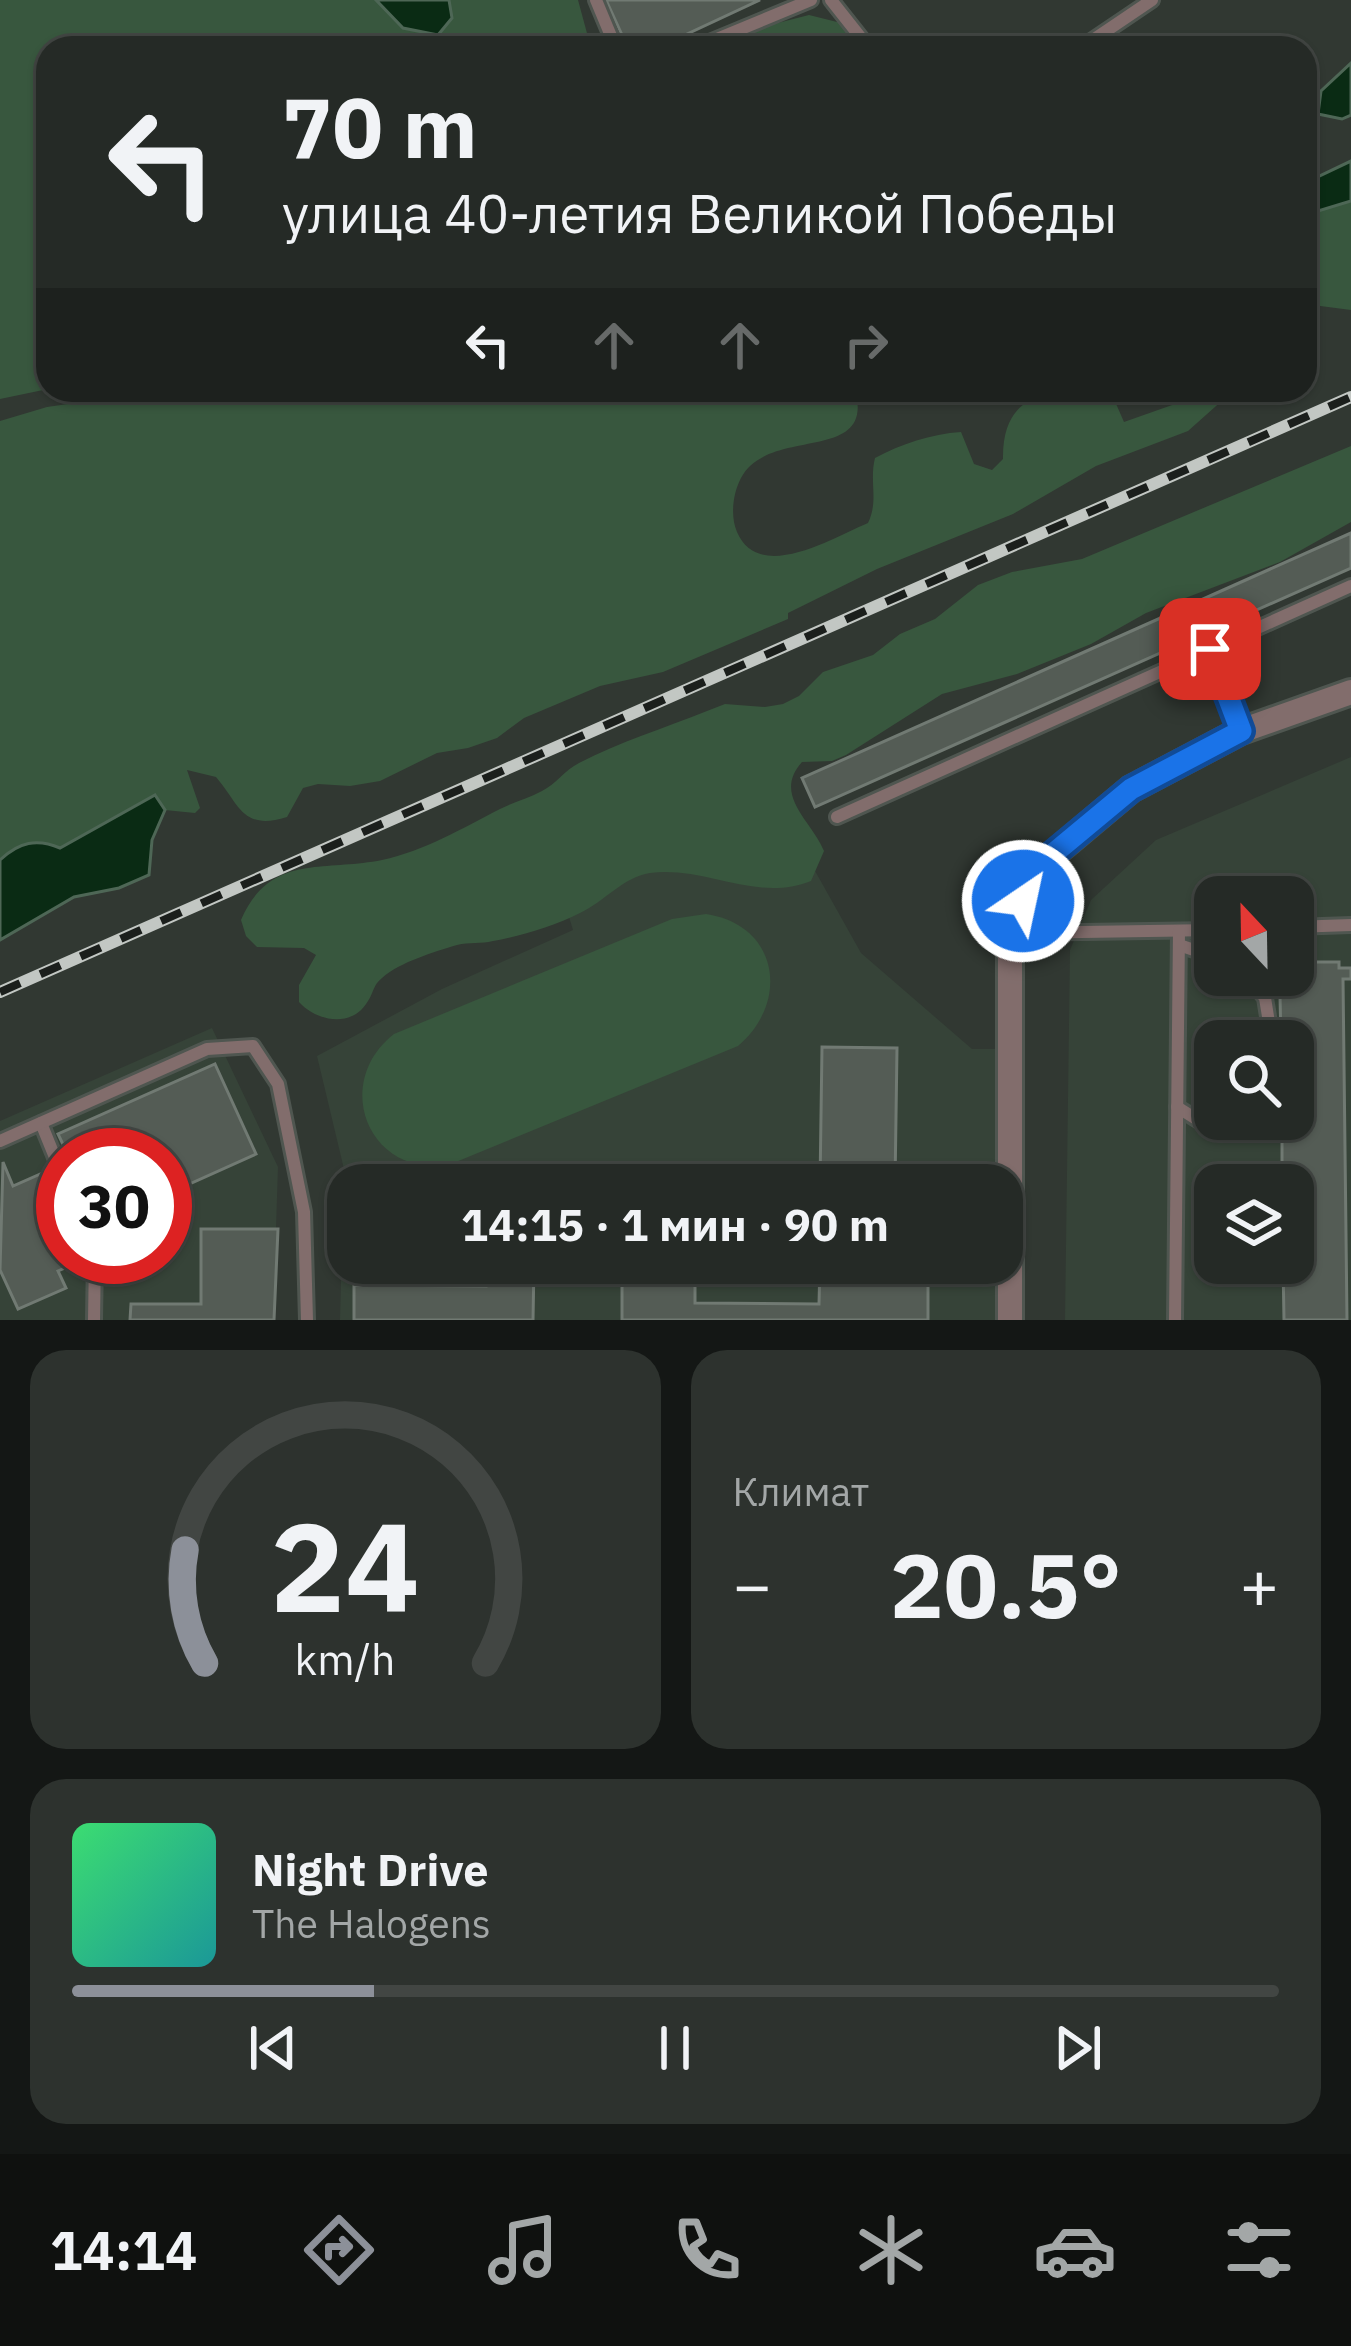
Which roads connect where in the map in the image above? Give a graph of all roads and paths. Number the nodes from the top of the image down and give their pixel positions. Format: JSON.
{"nodes":[{"id":1,"x":596,"y":0,"type":"edge"},
{"id":2,"x":811,"y":0,"type":"edge"},
{"id":3,"x":831,"y":0,"type":"edge"},
{"id":4,"x":1152,"y":0,"type":"edge"},
{"id":5,"x":611,"y":36,"type":"edge"},
{"id":6,"x":724,"y":36,"type":"edge"},
{"id":7,"x":860,"y":36,"type":"edge"},
{"id":8,"x":1099,"y":36,"type":"edge"},
{"id":9,"x":1351,"y":586,"type":"edge"},
{"id":10,"x":1210,"y":649,"type":"junction"},
{"id":11,"x":1351,"y":692,"type":"edge"},
{"id":12,"x":1241,"y":731,"type":"junction"},
{"id":13,"x":837,"y":817,"type":"dead end"},
{"id":14,"x":1351,"y":926,"type":"edge"},
{"id":15,"x":1314,"y":927,"type":"edge"},
{"id":16,"x":1010,"y":934,"type":"junction"},
{"id":17,"x":1194,"y":935,"type":"edge"},
{"id":18,"x":1179,"y":938,"type":"junction"},
{"id":19,"x":1194,"y":946,"type":"edge"},
{"id":20,"x":1178,"y":1107,"type":"junction"},
{"id":21,"x":1194,"y":1117,"type":"edge"},
{"id":22,"x":41,"y":1123,"type":"junction"},
{"id":23,"x":43,"y":1128,"type":"edge"},
{"id":24,"x":0,"y":1141,"type":"edge"},
{"id":25,"x":95,"y":1284,"type":"edge"},
{"id":26,"x":94,"y":1320,"type":"edge"},
{"id":27,"x":307,"y":1320,"type":"edge"},
{"id":28,"x":1010,"y":1320,"type":"edge"},
{"id":29,"x":1175,"y":1320,"type":"edge"}],
"edges":[{"from":1,"to":5,"type":"lane"},
{"from":2,"to":6,"type":"lane"},
{"from":3,"to":7,"type":"lane"},
{"from":4,"to":8,"type":"lane"},
{"from":9,"to":10,"type":"lane"},
{"from":10,"to":12,"type":"lane"},
{"from":10,"to":13,"type":"lane"},
{"from":11,"to":12,"type":"street"},
{"from":12,"to":16,"type":"street"},
{"from":14,"to":15,"type":"lane"},
{"from":16,"to":18,"type":"lane"},
{"from":16,"to":28,"type":"street"},
{"from":17,"to":18,"type":"lane"},
{"from":18,"to":19,"type":"lane"},
{"from":18,"to":20,"type":"lane"},
{"from":20,"to":21,"type":"lane"},
{"from":20,"to":29,"type":"lane"},
{"from":22,"to":23,"type":"lane"},
{"from":22,"to":24,"type":"lane"},
{"from":22,"to":27,"type":"lane"},
{"from":25,"to":26,"type":"lane"}]}
